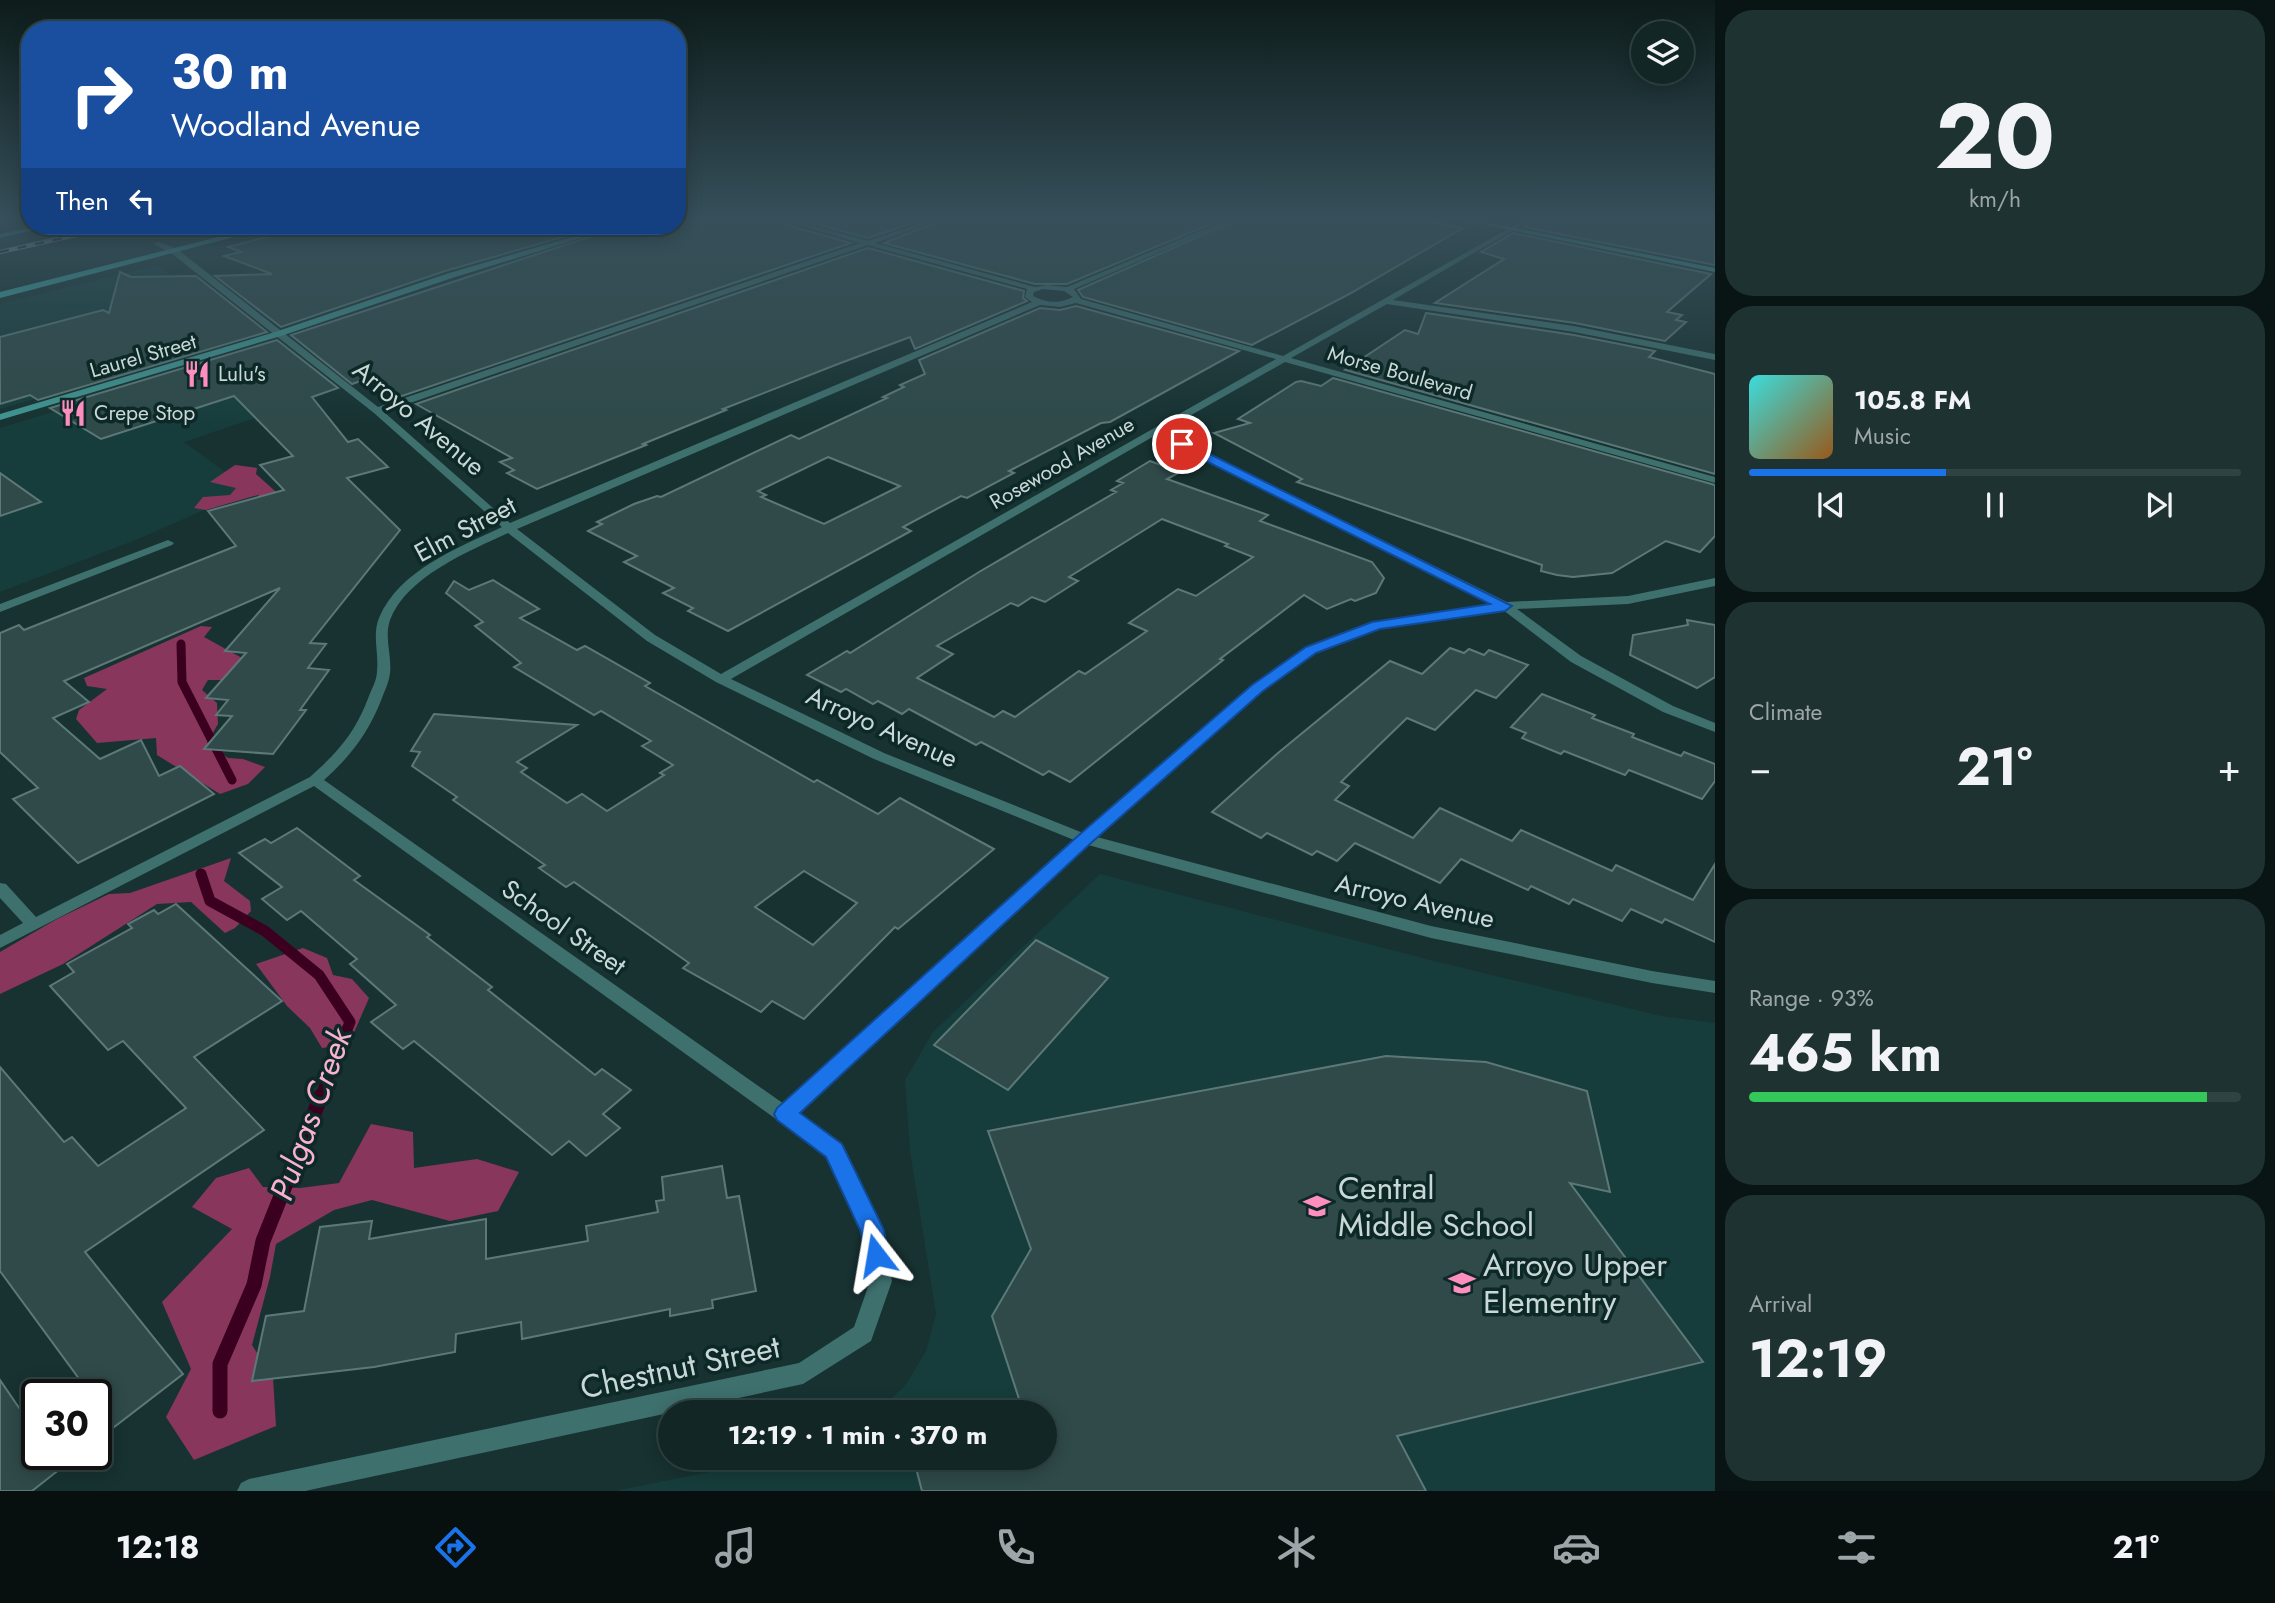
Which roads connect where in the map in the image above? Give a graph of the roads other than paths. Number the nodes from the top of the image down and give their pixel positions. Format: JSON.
{"nodes":[{"id":1,"x":29,"y":288,"type":"edge"},
{"id":2,"x":220,"y":288,"type":"edge"},
{"id":3,"x":415,"y":288,"type":"edge"},
{"id":4,"x":738,"y":288,"type":"edge"},
{"id":5,"x":1030,"y":288,"type":"edge"},
{"id":6,"x":1046,"y":288,"type":"edge"},
{"id":7,"x":1056,"y":288,"type":"edge"},
{"id":8,"x":1071,"y":288,"type":"edge"},
{"id":9,"x":1409,"y":288,"type":"edge"},
{"id":10,"x":1035,"y":289,"type":"junction"},
{"id":11,"x":1068,"y":289,"type":"junction"},
{"id":12,"x":0,"y":295,"type":"edge"},
{"id":13,"x":1076,"y":300,"type":"junction"},
{"id":14,"x":1386,"y":301,"type":"junction"},
{"id":15,"x":1038,"y":302,"type":"junction"},
{"id":16,"x":278,"y":334,"type":"junction"},
{"id":17,"x":1715,"y":357,"type":"edge"},
{"id":18,"x":1283,"y":360,"type":"junction"},
{"id":19,"x":377,"y":411,"type":"junction"},
{"id":20,"x":0,"y":416,"type":"edge"},
{"id":21,"x":1157,"y":432,"type":"junction"},
{"id":22,"x":1715,"y":480,"type":"edge"},
{"id":23,"x":509,"y":528,"type":"junction"},
{"id":24,"x":168,"y":543,"type":"dead end"},
{"id":25,"x":1715,"y":582,"type":"edge"},
{"id":26,"x":1505,"y":606,"type":"junction"},
{"id":27,"x":0,"y":608,"type":"edge"},
{"id":28,"x":721,"y":679,"type":"junction"},
{"id":29,"x":1715,"y":727,"type":"edge"},
{"id":30,"x":315,"y":780,"type":"junction"},
{"id":31,"x":1085,"y":839,"type":"junction"},
{"id":32,"x":0,"y":888,"type":"edge"},
{"id":33,"x":34,"y":925,"type":"junction"},
{"id":34,"x":0,"y":942,"type":"edge"},
{"id":35,"x":1715,"y":987,"type":"edge"},
{"id":36,"x":785,"y":1114,"type":"junction"},
{"id":37,"x":249,"y":1491,"type":"edge"}],
"edges":[{"from":1,"to":12,"type":"main road"},
{"from":2,"to":16,"type":"street","name":"Arroyo Avenue"},
{"from":3,"to":16,"type":"street","name":"Laurel Street"},
{"from":4,"to":19,"type":"street"},
{"from":5,"to":10,"type":"street"},
{"from":6,"to":10,"type":"street"},
{"from":7,"to":11,"type":"street"},
{"from":8,"to":11,"type":"street"},
{"from":9,"to":14,"type":"street","name":"Rosewood Avenue"},
{"from":10,"to":15,"type":"street"},
{"from":11,"to":13,"type":"street"},
{"from":13,"to":15,"type":"street"},
{"from":13,"to":18,"type":"street","name":"Morse Boulevard"},
{"from":14,"to":17,"type":"street"},
{"from":14,"to":18,"type":"street","name":"Rosewood Avenue"},
{"from":15,"to":23,"type":"street","name":"Elm Street"},
{"from":16,"to":19,"type":"street","name":"Arroyo Avenue"},
{"from":16,"to":20,"type":"street","name":"Laurel Street"},
{"from":18,"to":21,"type":"street","name":"Rosewood Avenue"},
{"from":18,"to":22,"type":"street","name":"Morse Boulevard"},
{"from":19,"to":23,"type":"street","name":"Arroyo Avenue"},
{"from":21,"to":26,"type":"street"},
{"from":21,"to":28,"type":"street","name":"Rosewood Avenue"},
{"from":23,"to":28,"type":"street","name":"Arroyo Avenue"},
{"from":23,"to":30,"type":"street","name":"Elm Street"},
{"from":24,"to":27,"type":"street"},
{"from":25,"to":26,"type":"street"},
{"from":26,"to":29,"type":"street"},
{"from":26,"to":31,"type":"street"},
{"from":28,"to":31,"type":"street","name":"Arroyo Avenue"},
{"from":30,"to":33,"type":"street","name":"Elm Street"},
{"from":30,"to":36,"type":"street","name":"School Street"},
{"from":31,"to":35,"type":"street","name":"Arroyo Avenue"},
{"from":31,"to":36,"type":"street"},
{"from":32,"to":33,"type":"street"},
{"from":33,"to":34,"type":"street","name":"Elm Street"},
{"from":36,"to":37,"type":"street","name":"Chestnut Street"}]}
